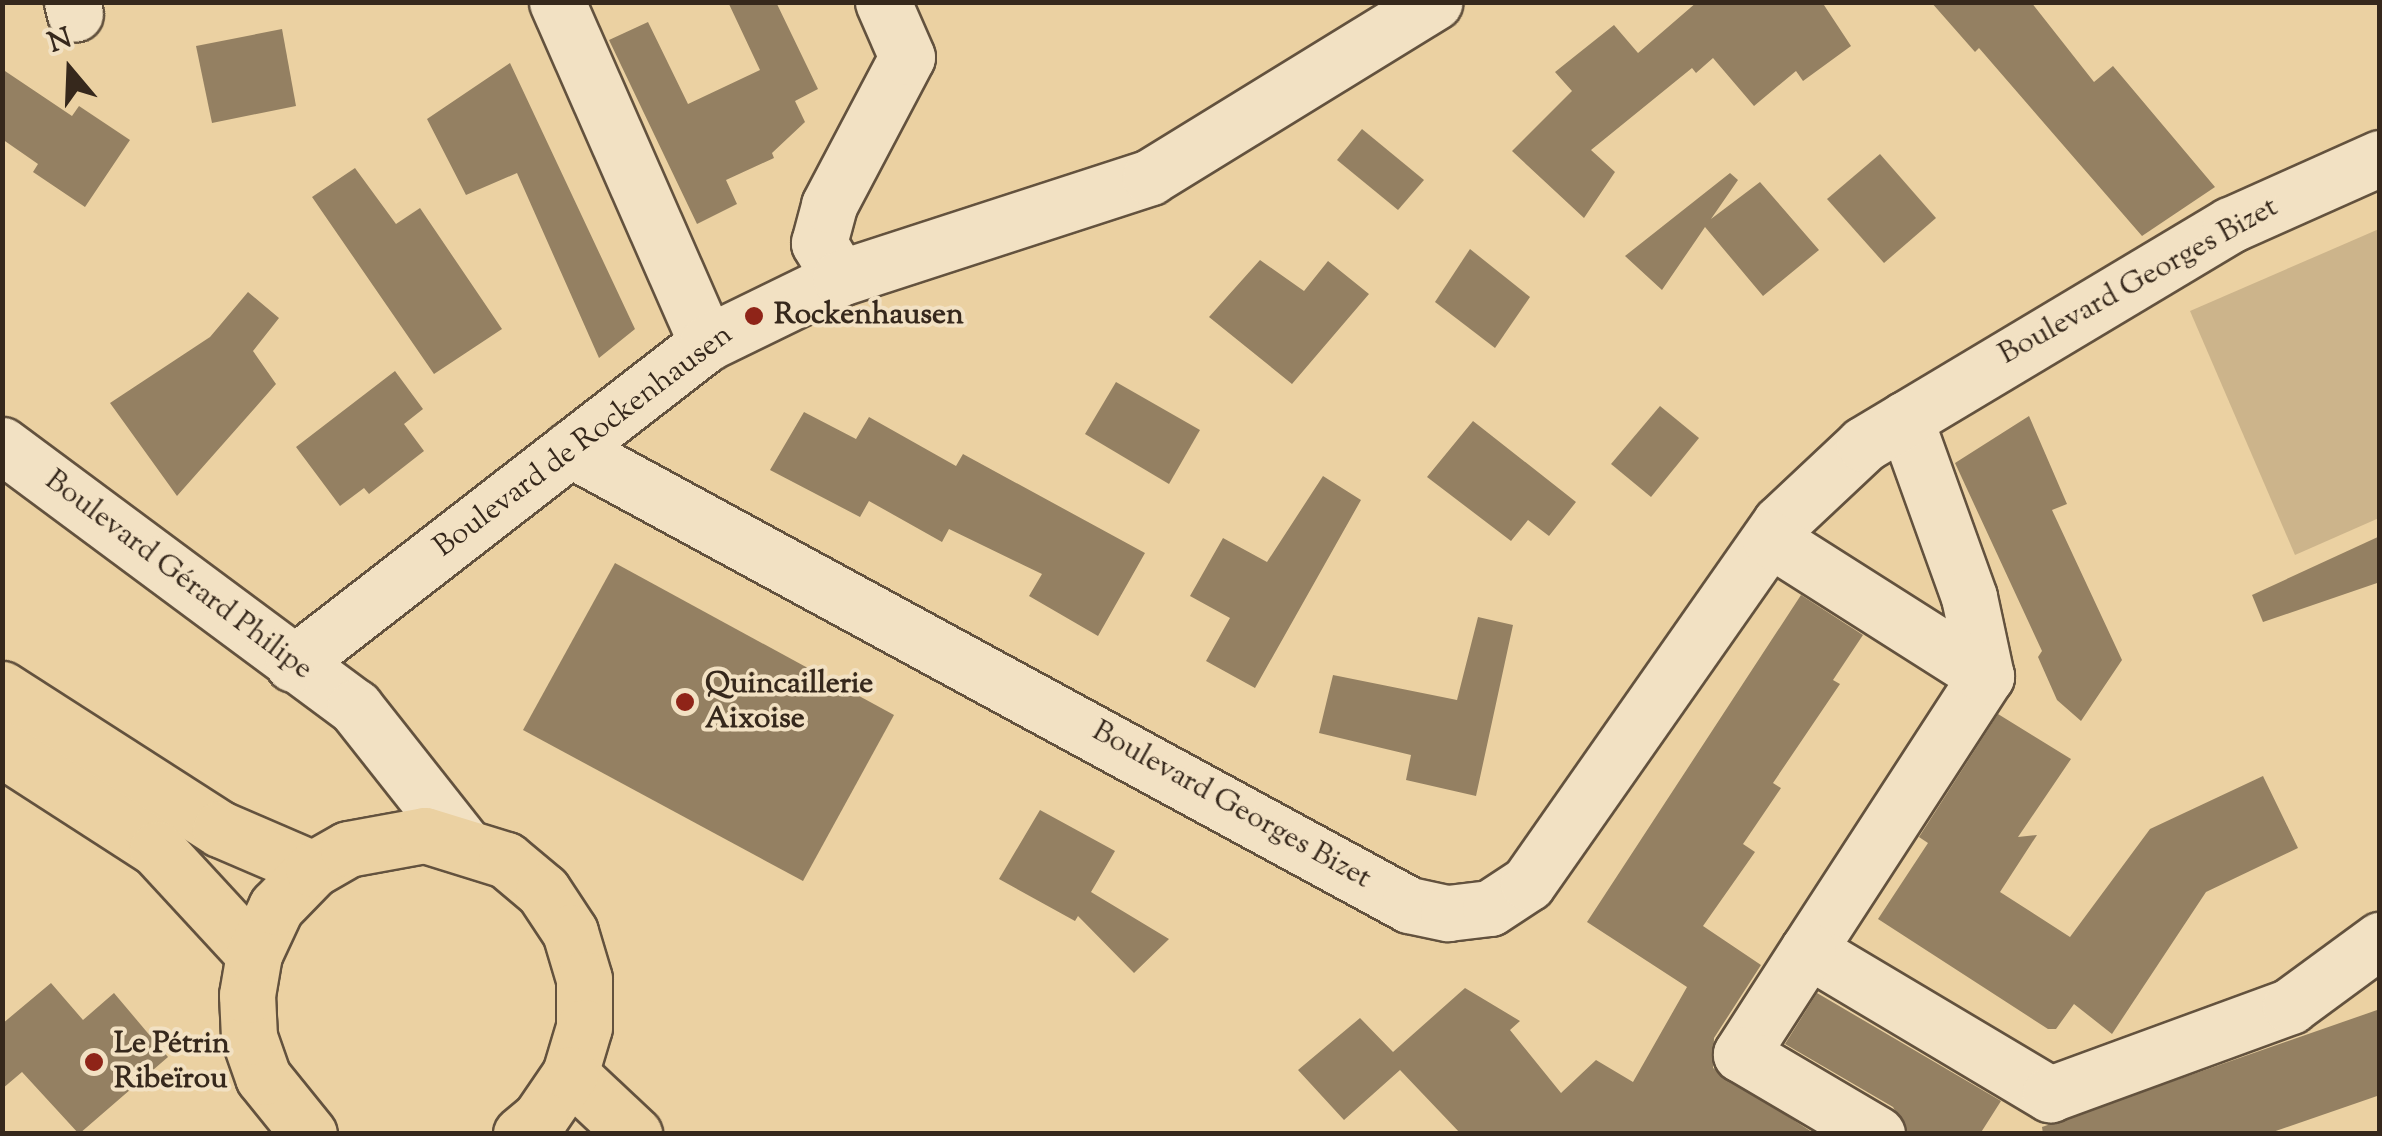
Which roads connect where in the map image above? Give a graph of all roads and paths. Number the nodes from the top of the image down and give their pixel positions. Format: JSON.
{"nodes":[{"id":1,"x":556,"y":2,"type":"edge"},
{"id":2,"x":884,"y":2,"type":"edge"},
{"id":3,"x":1434,"y":2,"type":"edge"},
{"id":4,"x":2380,"y":158,"type":"edge"},
{"id":5,"x":840,"y":278,"type":"junction"},
{"id":6,"x":707,"y":343,"type":"junction"},
{"id":7,"x":1905,"y":418,"type":"junction"},
{"id":8,"x":2,"y":445,"type":"edge"},
{"id":9,"x":570,"y":449,"type":"junction"},
{"id":10,"x":1770,"y":539,"type":"junction"},
{"id":11,"x":293,"y":664,"type":"junction"},
{"id":12,"x":1986,"y":676,"type":"junction"},
{"id":13,"x":2,"y":689,"type":"edge"},
{"id":14,"x":354,"y":707,"type":"junction"},
{"id":15,"x":2,"y":749,"type":"edge"},
{"id":16,"x":388,"y":837,"type":"junction"},
{"id":17,"x":461,"y":841,"type":"junction"},
{"id":18,"x":313,"y":870,"type":"junction"},
{"id":19,"x":2380,"y":940,"type":"edge"},
{"id":20,"x":1808,"y":950,"type":"junction"},
{"id":21,"x":254,"y":954,"type":"junction"},
{"id":22,"x":570,"y":1074,"type":"junction"},
{"id":23,"x":2040,"y":1114,"type":"edge"},
{"id":24,"x":308,"y":1134,"type":"edge"},
{"id":25,"x":521,"y":1134,"type":"edge"},
{"id":26,"x":634,"y":1134,"type":"edge"},
{"id":27,"x":1877,"y":1134,"type":"edge"}],
"edges":[{"from":1,"to":6,"type":"street"},
{"from":2,"to":5,"type":"street"},
{"from":3,"to":5,"type":"street","name":"Boulevard de Rockenhausen"},
{"from":4,"to":7,"type":"street","name":"Boulevard Georges Bizet"},
{"from":5,"to":6,"type":"street","name":"Boulevard de Rockenhausen"},
{"from":6,"to":9,"type":"street","name":"Boulevard de Rockenhausen"},
{"from":7,"to":10,"type":"street","name":"Boulevard Georges Bizet"},
{"from":7,"to":12,"type":"street"},
{"from":8,"to":11,"type":"street","name":"Boulevard Gérard Philipe"},
{"from":9,"to":10,"type":"street","name":"Boulevard Georges Bizet"},
{"from":9,"to":11,"type":"street","name":"Boulevard de Rockenhausen"},
{"from":10,"to":12,"type":"street"},
{"from":11,"to":14,"type":"street","name":"Boulevard Gérard Philipe"},
{"from":12,"to":20,"type":"street"},
{"from":13,"to":18,"type":"main road"},
{"from":14,"to":16,"type":"street","name":"Boulevard Gérard Philipe"},
{"from":14,"to":17,"type":"street","name":"Boulevard Gérard Philipe"},
{"from":15,"to":21,"type":"main road"},
{"from":16,"to":17,"type":"main road"},
{"from":16,"to":18,"type":"main road"},
{"from":17,"to":22,"type":"main road"},
{"from":18,"to":21,"type":"main road"},
{"from":19,"to":23,"type":"street"},
{"from":20,"to":23,"type":"street"},
{"from":20,"to":27,"type":"street"},
{"from":21,"to":24,"type":"main road"},
{"from":22,"to":25,"type":"main road"},
{"from":22,"to":26,"type":"main road"}]}
